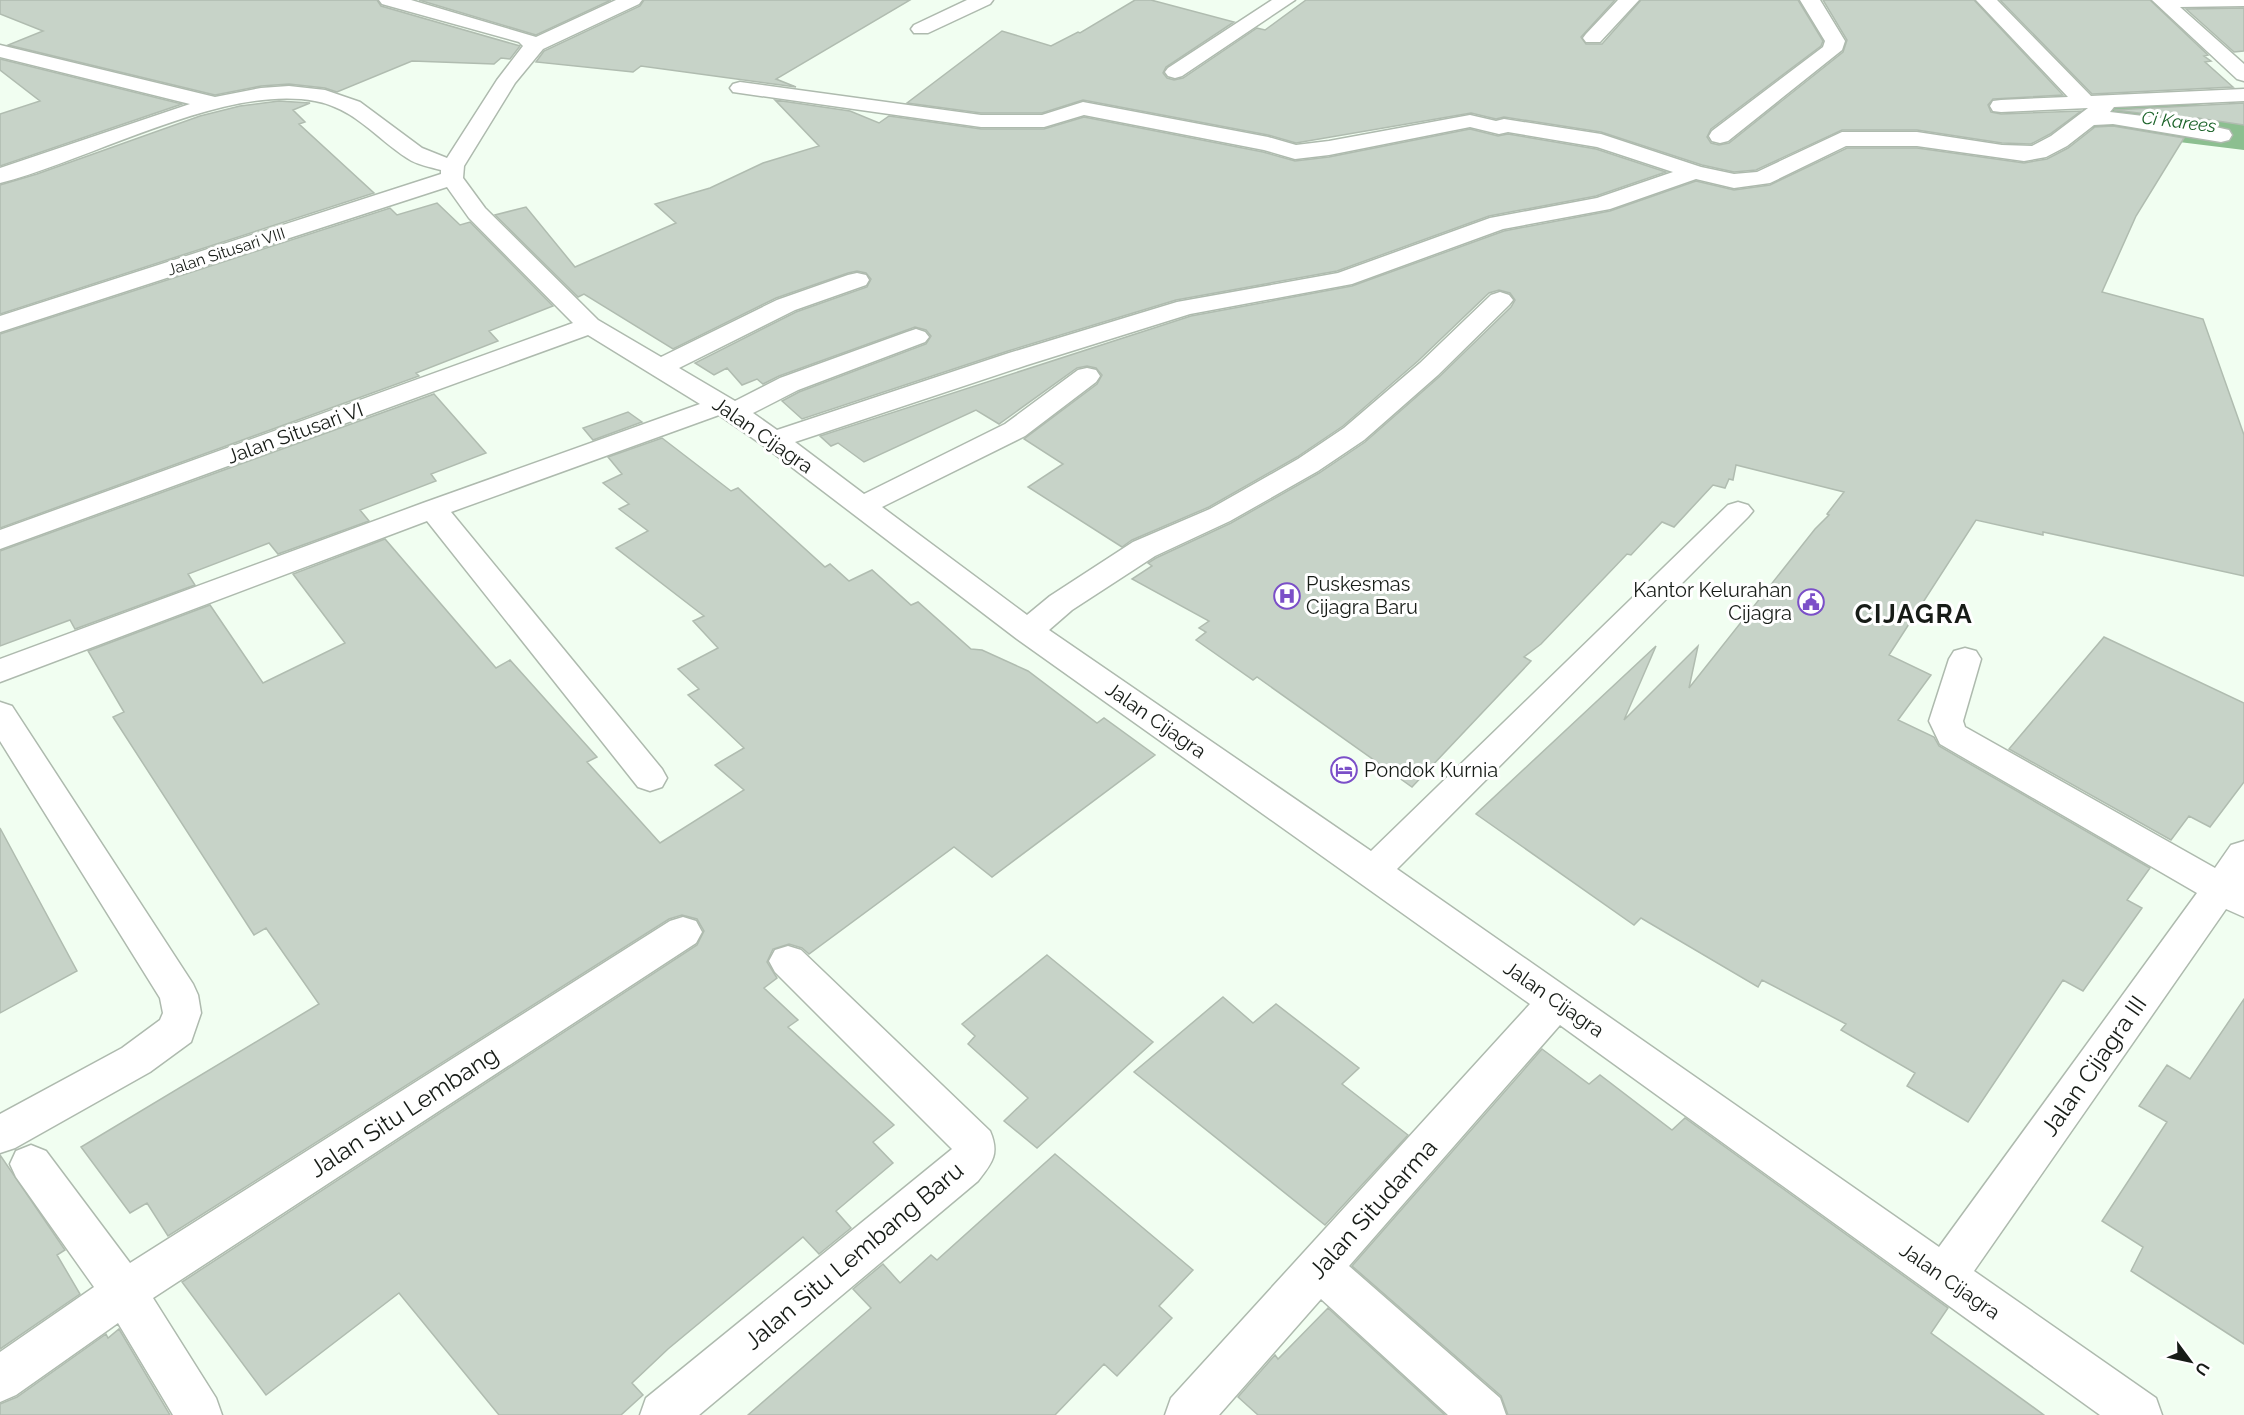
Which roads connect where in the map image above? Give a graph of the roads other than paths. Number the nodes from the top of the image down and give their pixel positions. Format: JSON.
{"nodes":[{"id":1,"x":389,"y":0,"type":"edge"},
{"id":2,"x":632,"y":0,"type":"edge"},
{"id":3,"x":983,"y":0,"type":"edge"},
{"id":4,"x":1285,"y":0,"type":"edge"},
{"id":5,"x":1629,"y":0,"type":"edge"},
{"id":6,"x":1810,"y":0,"type":"edge"},
{"id":7,"x":1986,"y":0,"type":"edge"},
{"id":8,"x":2244,"y":0,"type":"edge"},
{"id":9,"x":2163,"y":1,"type":"edge"},
{"id":10,"x":921,"y":29,"type":"dead end"},
{"id":11,"x":1593,"y":38,"type":"dead end"},
{"id":12,"x":0,"y":51,"type":"edge"},
{"id":13,"x":522,"y":62,"type":"junction"},
{"id":14,"x":1175,"y":72,"type":"dead end"},
{"id":15,"x":2244,"y":75,"type":"edge"},
{"id":16,"x":740,"y":88,"type":"dead end"},
{"id":17,"x":2244,"y":95,"type":"edge"},
{"id":18,"x":215,"y":103,"type":"junction"},
{"id":19,"x":2001,"y":105,"type":"dead end"},
{"id":20,"x":2094,"y":110,"type":"junction"},
{"id":21,"x":2221,"y":135,"type":"dead end"},
{"id":22,"x":1720,"y":136,"type":"dead end"},
{"id":23,"x":452,"y":172,"type":"junction"},
{"id":24,"x":1695,"y":172,"type":"junction"},
{"id":25,"x":0,"y":176,"type":"edge"},
{"id":26,"x":857,"y":280,"type":"dead end"},
{"id":27,"x":1500,"y":300,"type":"dead end"},
{"id":28,"x":0,"y":324,"type":"edge"},
{"id":29,"x":589,"y":325,"type":"junction"},
{"id":30,"x":916,"y":337,"type":"dead end"},
{"id":31,"x":659,"y":368,"type":"junction"},
{"id":32,"x":1087,"y":376,"type":"dead end"},
{"id":33,"x":727,"y":409,"type":"junction"},
{"id":34,"x":774,"y":440,"type":"junction"},
{"id":35,"x":862,"y":506,"type":"junction"},
{"id":36,"x":434,"y":509,"type":"junction"},
{"id":37,"x":1738,"y":511,"type":"dead end"},
{"id":38,"x":0,"y":540,"type":"edge"},
{"id":39,"x":1028,"y":631,"type":"junction"},
{"id":40,"x":1965,"y":659,"type":"dead end"},
{"id":41,"x":0,"y":671,"type":"edge"},
{"id":42,"x":0,"y":714,"type":"edge"},
{"id":43,"x":650,"y":778,"type":"dead end"},
{"id":44,"x":2244,"y":855,"type":"edge"},
{"id":45,"x":1373,"y":871,"type":"junction"},
{"id":46,"x":2232,"y":895,"type":"edge"},
{"id":47,"x":683,"y":932,"type":"dead end"},
{"id":48,"x":788,"y":961,"type":"dead end"},
{"id":49,"x":1557,"y":1001,"type":"junction"},
{"id":50,"x":0,"y":1135,"type":"edge"},
{"id":51,"x":31,"y":1164,"type":"dead end"},
{"id":52,"x":1320,"y":1269,"type":"junction"},
{"id":53,"x":1944,"y":1277,"type":"junction"},
{"id":54,"x":124,"y":1292,"type":"junction"},
{"id":55,"x":0,"y":1379,"type":"edge"},
{"id":56,"x":199,"y":1415,"type":"edge"},
{"id":57,"x":663,"y":1415,"type":"edge"},
{"id":58,"x":1188,"y":1415,"type":"edge"},
{"id":59,"x":1483,"y":1415,"type":"edge"},
{"id":60,"x":2139,"y":1415,"type":"edge"}],
"edges":[{"from":1,"to":13,"type":"street"},
{"from":2,"to":13,"type":"street"},
{"from":3,"to":10,"type":"street"},
{"from":4,"to":14,"type":"street"},
{"from":5,"to":11,"type":"street"},
{"from":6,"to":22,"type":"street"},
{"from":7,"to":20,"type":"street"},
{"from":8,"to":9,"type":"street"},
{"from":9,"to":15,"type":"street"},
{"from":12,"to":18,"type":"street"},
{"from":13,"to":23,"type":"street"},
{"from":16,"to":24,"type":"street"},
{"from":17,"to":20,"type":"street"},
{"from":18,"to":23,"type":"street"},
{"from":18,"to":25,"type":"street"},
{"from":19,"to":20,"type":"street"},
{"from":20,"to":21,"type":"street"},
{"from":20,"to":24,"type":"street"},
{"from":23,"to":28,"type":"street","name":"Jalan Situsari VIII"},
{"from":23,"to":29,"type":"street","name":"Jalan Cijagra"},
{"from":24,"to":34,"type":"street"},
{"from":26,"to":31,"type":"street"},
{"from":27,"to":39,"type":"street"},
{"from":29,"to":31,"type":"street","name":"Jalan Cijagra"},
{"from":29,"to":38,"type":"street","name":"Jalan Situsari VI"},
{"from":30,"to":33,"type":"street"},
{"from":31,"to":33,"type":"street","name":"Jalan Cijagra"},
{"from":32,"to":35,"type":"street"},
{"from":33,"to":34,"type":"street","name":"Jalan Cijagra"},
{"from":33,"to":36,"type":"street"},
{"from":34,"to":35,"type":"street","name":"Jalan Cijagra"},
{"from":35,"to":39,"type":"street","name":"Jalan Cijagra"},
{"from":36,"to":41,"type":"street"},
{"from":36,"to":43,"type":"street"},
{"from":37,"to":45,"type":"street"},
{"from":39,"to":45,"type":"street","name":"Jalan Cijagra"},
{"from":40,"to":46,"type":"street"},
{"from":42,"to":50,"type":"street"},
{"from":44,"to":46,"type":"street","name":"Jalan Cijagra III"},
{"from":45,"to":49,"type":"street","name":"Jalan Cijagra"},
{"from":46,"to":53,"type":"street","name":"Jalan Cijagra III"},
{"from":47,"to":54,"type":"street","name":"Jalan Situ Lembang"},
{"from":48,"to":57,"type":"street","name":"Jalan Situ Lembang Baru"},
{"from":49,"to":52,"type":"street","name":"Jalan Situdarma"},
{"from":49,"to":53,"type":"street","name":"Jalan Cijagra"},
{"from":51,"to":54,"type":"street"},
{"from":52,"to":58,"type":"street","name":"Jalan Situdarma"},
{"from":52,"to":59,"type":"street"},
{"from":53,"to":60,"type":"street","name":"Jalan Cijagra"},
{"from":54,"to":55,"type":"street","name":"Jalan Situ Lembang"},
{"from":54,"to":56,"type":"street"}]}
